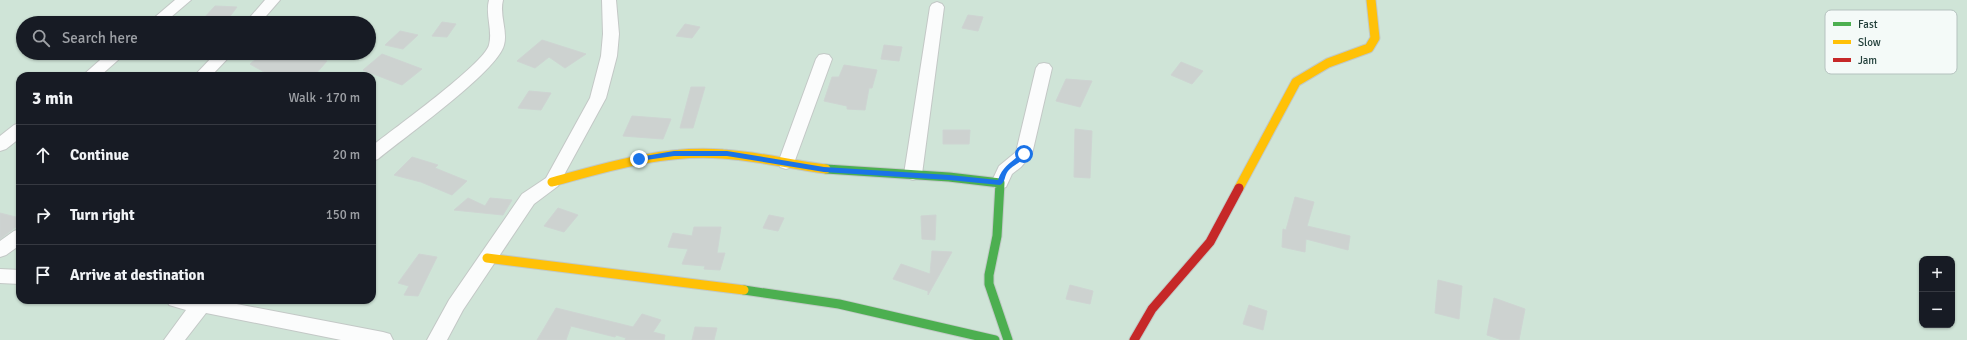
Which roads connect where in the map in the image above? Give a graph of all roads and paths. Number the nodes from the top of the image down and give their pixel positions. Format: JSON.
{"nodes":[{"id":1,"x":184,"y":0,"type":"edge"},
{"id":2,"x":273,"y":0,"type":"edge"},
{"id":3,"x":496,"y":0,"type":"edge"},
{"id":4,"x":609,"y":0,"type":"edge"},
{"id":5,"x":1371,"y":0,"type":"edge"},
{"id":6,"x":937,"y":7,"type":"dead end"},
{"id":7,"x":164,"y":16,"type":"edge"},
{"id":8,"x":258,"y":16,"type":"edge"},
{"id":9,"x":824,"y":59,"type":"dead end"},
{"id":10,"x":109,"y":60,"type":"edge"},
{"id":11,"x":217,"y":60,"type":"edge"},
{"id":12,"x":1044,"y":68,"type":"dead end"},
{"id":13,"x":95,"y":72,"type":"edge"},
{"id":14,"x":206,"y":72,"type":"edge"},
{"id":15,"x":16,"y":132,"type":"edge"},
{"id":16,"x":0,"y":145,"type":"edge"},
{"id":17,"x":376,"y":152,"type":"edge"},
{"id":18,"x":786,"y":162,"type":"junction"},
{"id":19,"x":913,"y":174,"type":"junction"},
{"id":20,"x":552,"y":182,"type":"junction"},
{"id":21,"x":1000,"y":183,"type":"junction"},
{"id":22,"x":16,"y":239,"type":"edge"},
{"id":23,"x":0,"y":250,"type":"edge"},
{"id":24,"x":487,"y":258,"type":"junction"},
{"id":25,"x":0,"y":276,"type":"edge"},
{"id":26,"x":16,"y":277,"type":"edge"},
{"id":27,"x":201,"y":304,"type":"edge"},
{"id":28,"x":212,"y":304,"type":"edge"},
{"id":29,"x":174,"y":340,"type":"edge"},
{"id":30,"x":383,"y":340,"type":"edge"},
{"id":31,"x":437,"y":340,"type":"edge"},
{"id":32,"x":995,"y":340,"type":"edge"},
{"id":33,"x":1008,"y":340,"type":"edge"},
{"id":34,"x":1134,"y":340,"type":"edge"}],
"edges":[{"from":1,"to":7,"type":"street"},
{"from":2,"to":8,"type":"street"},
{"from":3,"to":17,"type":"street"},
{"from":4,"to":20,"type":"street"},
{"from":5,"to":34,"type":"street"},
{"from":6,"to":19,"type":"street"},
{"from":9,"to":18,"type":"street"},
{"from":10,"to":13,"type":"street"},
{"from":11,"to":14,"type":"street"},
{"from":12,"to":21,"type":"street"},
{"from":15,"to":16,"type":"street"},
{"from":18,"to":19,"type":"street"},
{"from":18,"to":20,"type":"street"},
{"from":19,"to":21,"type":"street"},
{"from":20,"to":24,"type":"street"},
{"from":21,"to":33,"type":"street"},
{"from":22,"to":23,"type":"street"},
{"from":24,"to":31,"type":"street"},
{"from":24,"to":32,"type":"street"},
{"from":25,"to":26,"type":"street"},
{"from":27,"to":29,"type":"street"},
{"from":28,"to":30,"type":"street"}]}
